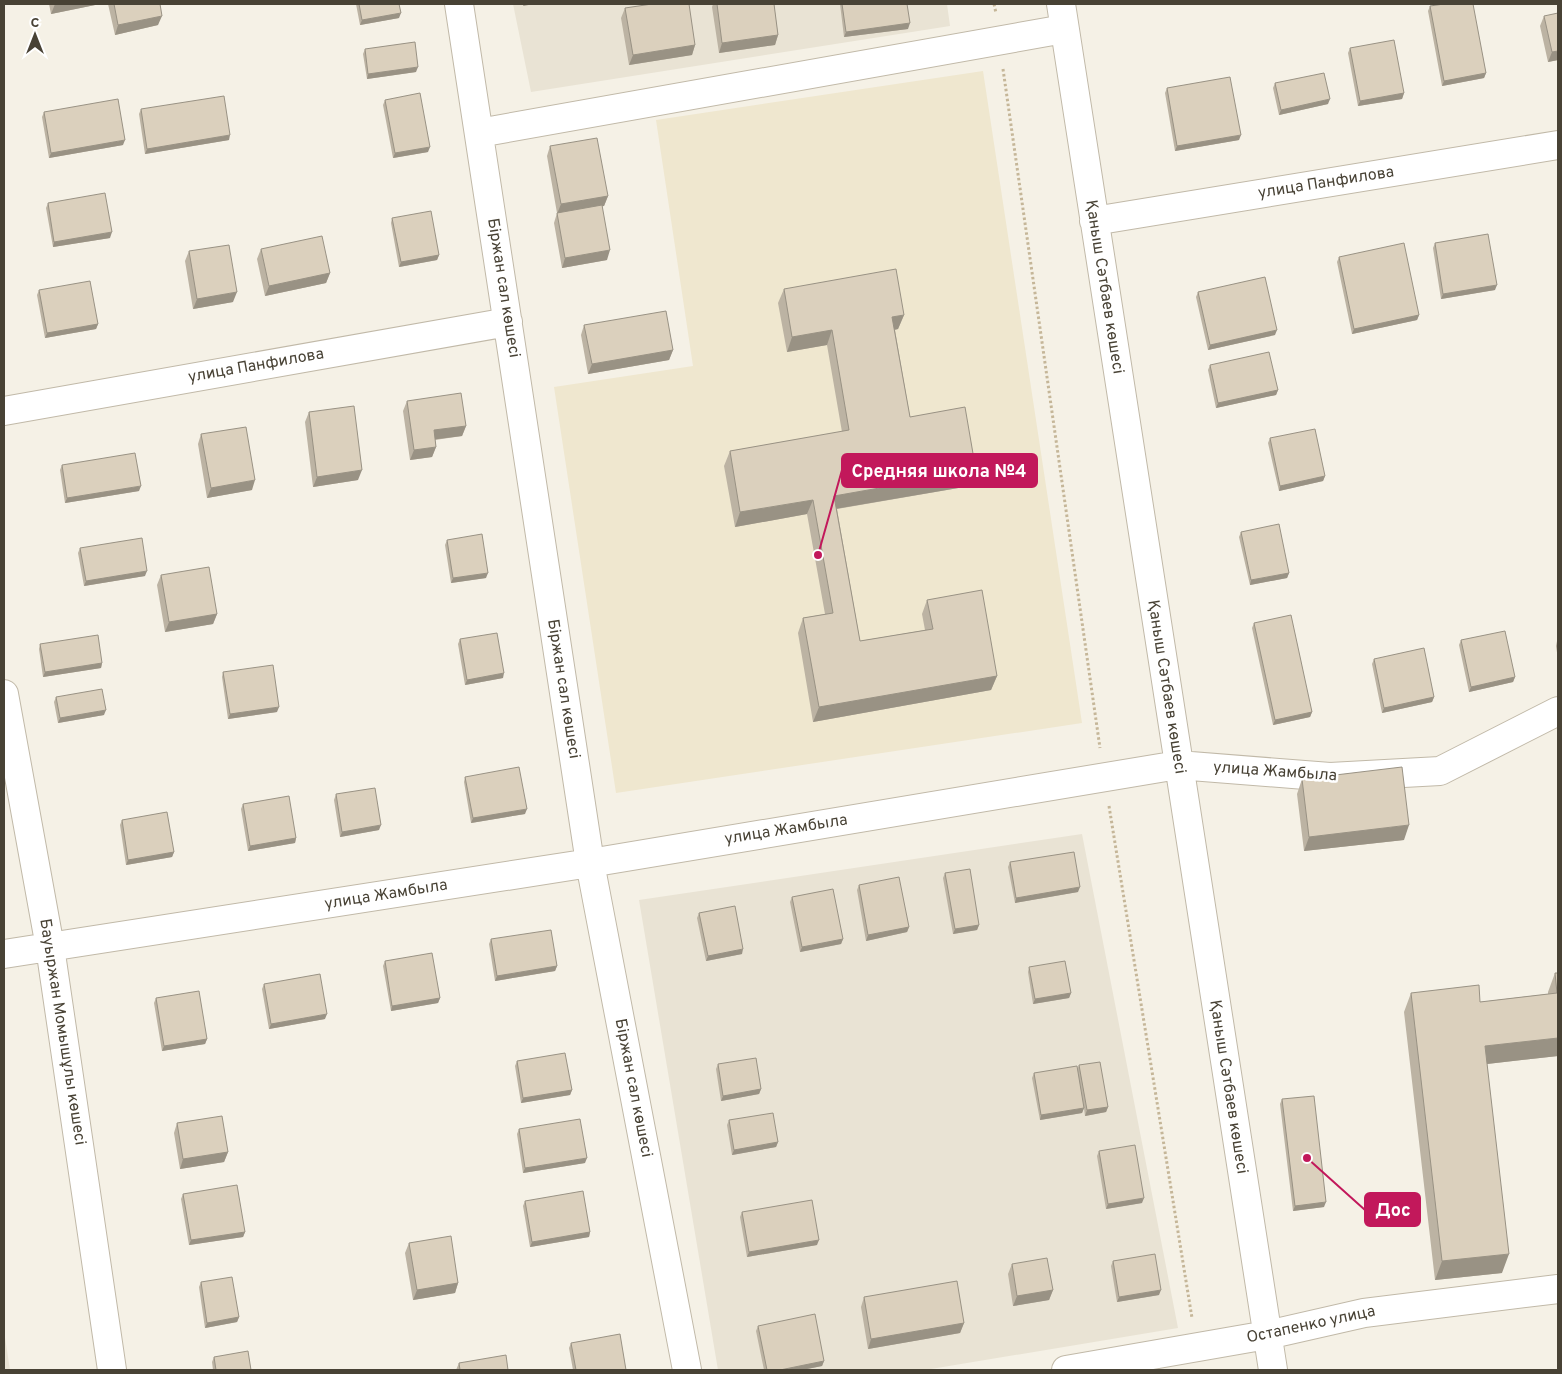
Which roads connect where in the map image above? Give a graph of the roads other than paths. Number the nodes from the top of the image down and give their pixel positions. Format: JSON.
{"nodes":[{"id":1,"x":459,"y":4,"type":"edge"},
{"id":2,"x":1063,"y":16,"type":"edge"},
{"id":3,"x":479,"y":132,"type":"junction"},
{"id":4,"x":1558,"y":145,"type":"edge"},
{"id":5,"x":1094,"y":221,"type":"junction"},
{"id":6,"x":508,"y":322,"type":"junction"},
{"id":7,"x":4,"y":411,"type":"edge"},
{"id":8,"x":4,"y":694,"type":"edge"},
{"id":9,"x":1558,"y":711,"type":"edge"},
{"id":10,"x":1178,"y":764,"type":"junction"},
{"id":11,"x":590,"y":863,"type":"junction"},
{"id":12,"x":50,"y":947,"type":"junction"},
{"id":13,"x":4,"y":954,"type":"edge"},
{"id":14,"x":1558,"y":1289,"type":"edge"},
{"id":15,"x":1267,"y":1335,"type":"junction"},
{"id":16,"x":112,"y":1370,"type":"edge"},
{"id":17,"x":687,"y":1370,"type":"edge"},
{"id":18,"x":1066,"y":1370,"type":"edge"},
{"id":19,"x":1273,"y":1370,"type":"edge"}],
"edges":[{"from":1,"to":3,"type":"street","name":"Біржан сал көшесі"},
{"from":2,"to":3,"type":"street"},
{"from":2,"to":5,"type":"street","name":"Қаныш Сәтбаев көшесі"},
{"from":3,"to":6,"type":"street","name":"Біржан сал көшесі"},
{"from":4,"to":5,"type":"street","name":"улица Панфилова"},
{"from":5,"to":10,"type":"street","name":"Қаныш Сәтбаев көшесі"},
{"from":6,"to":7,"type":"street","name":"улица Панфилова"},
{"from":6,"to":11,"type":"street","name":"Біржан сал көшесі"},
{"from":8,"to":12,"type":"street","name":"Бауыржан Момышұлы көшесі"},
{"from":9,"to":10,"type":"street","name":"улица Жамбыла"},
{"from":10,"to":11,"type":"street","name":"улица Жамбыла"},
{"from":10,"to":15,"type":"street","name":"Қаныш Сәтбаев көшесі"},
{"from":11,"to":12,"type":"street","name":"улица Жамбыла"},
{"from":11,"to":17,"type":"street","name":"Біржан сал көшесі"},
{"from":12,"to":13,"type":"street","name":"улица Жамбыла"},
{"from":12,"to":16,"type":"street","name":"Бауыржан Момышұлы көшесі"},
{"from":14,"to":15,"type":"street","name":"Остапенко улица"},
{"from":15,"to":18,"type":"street","name":"Остапенко улица"},
{"from":15,"to":19,"type":"street","name":"Қаныш Сәтбаев көшесі"}]}
